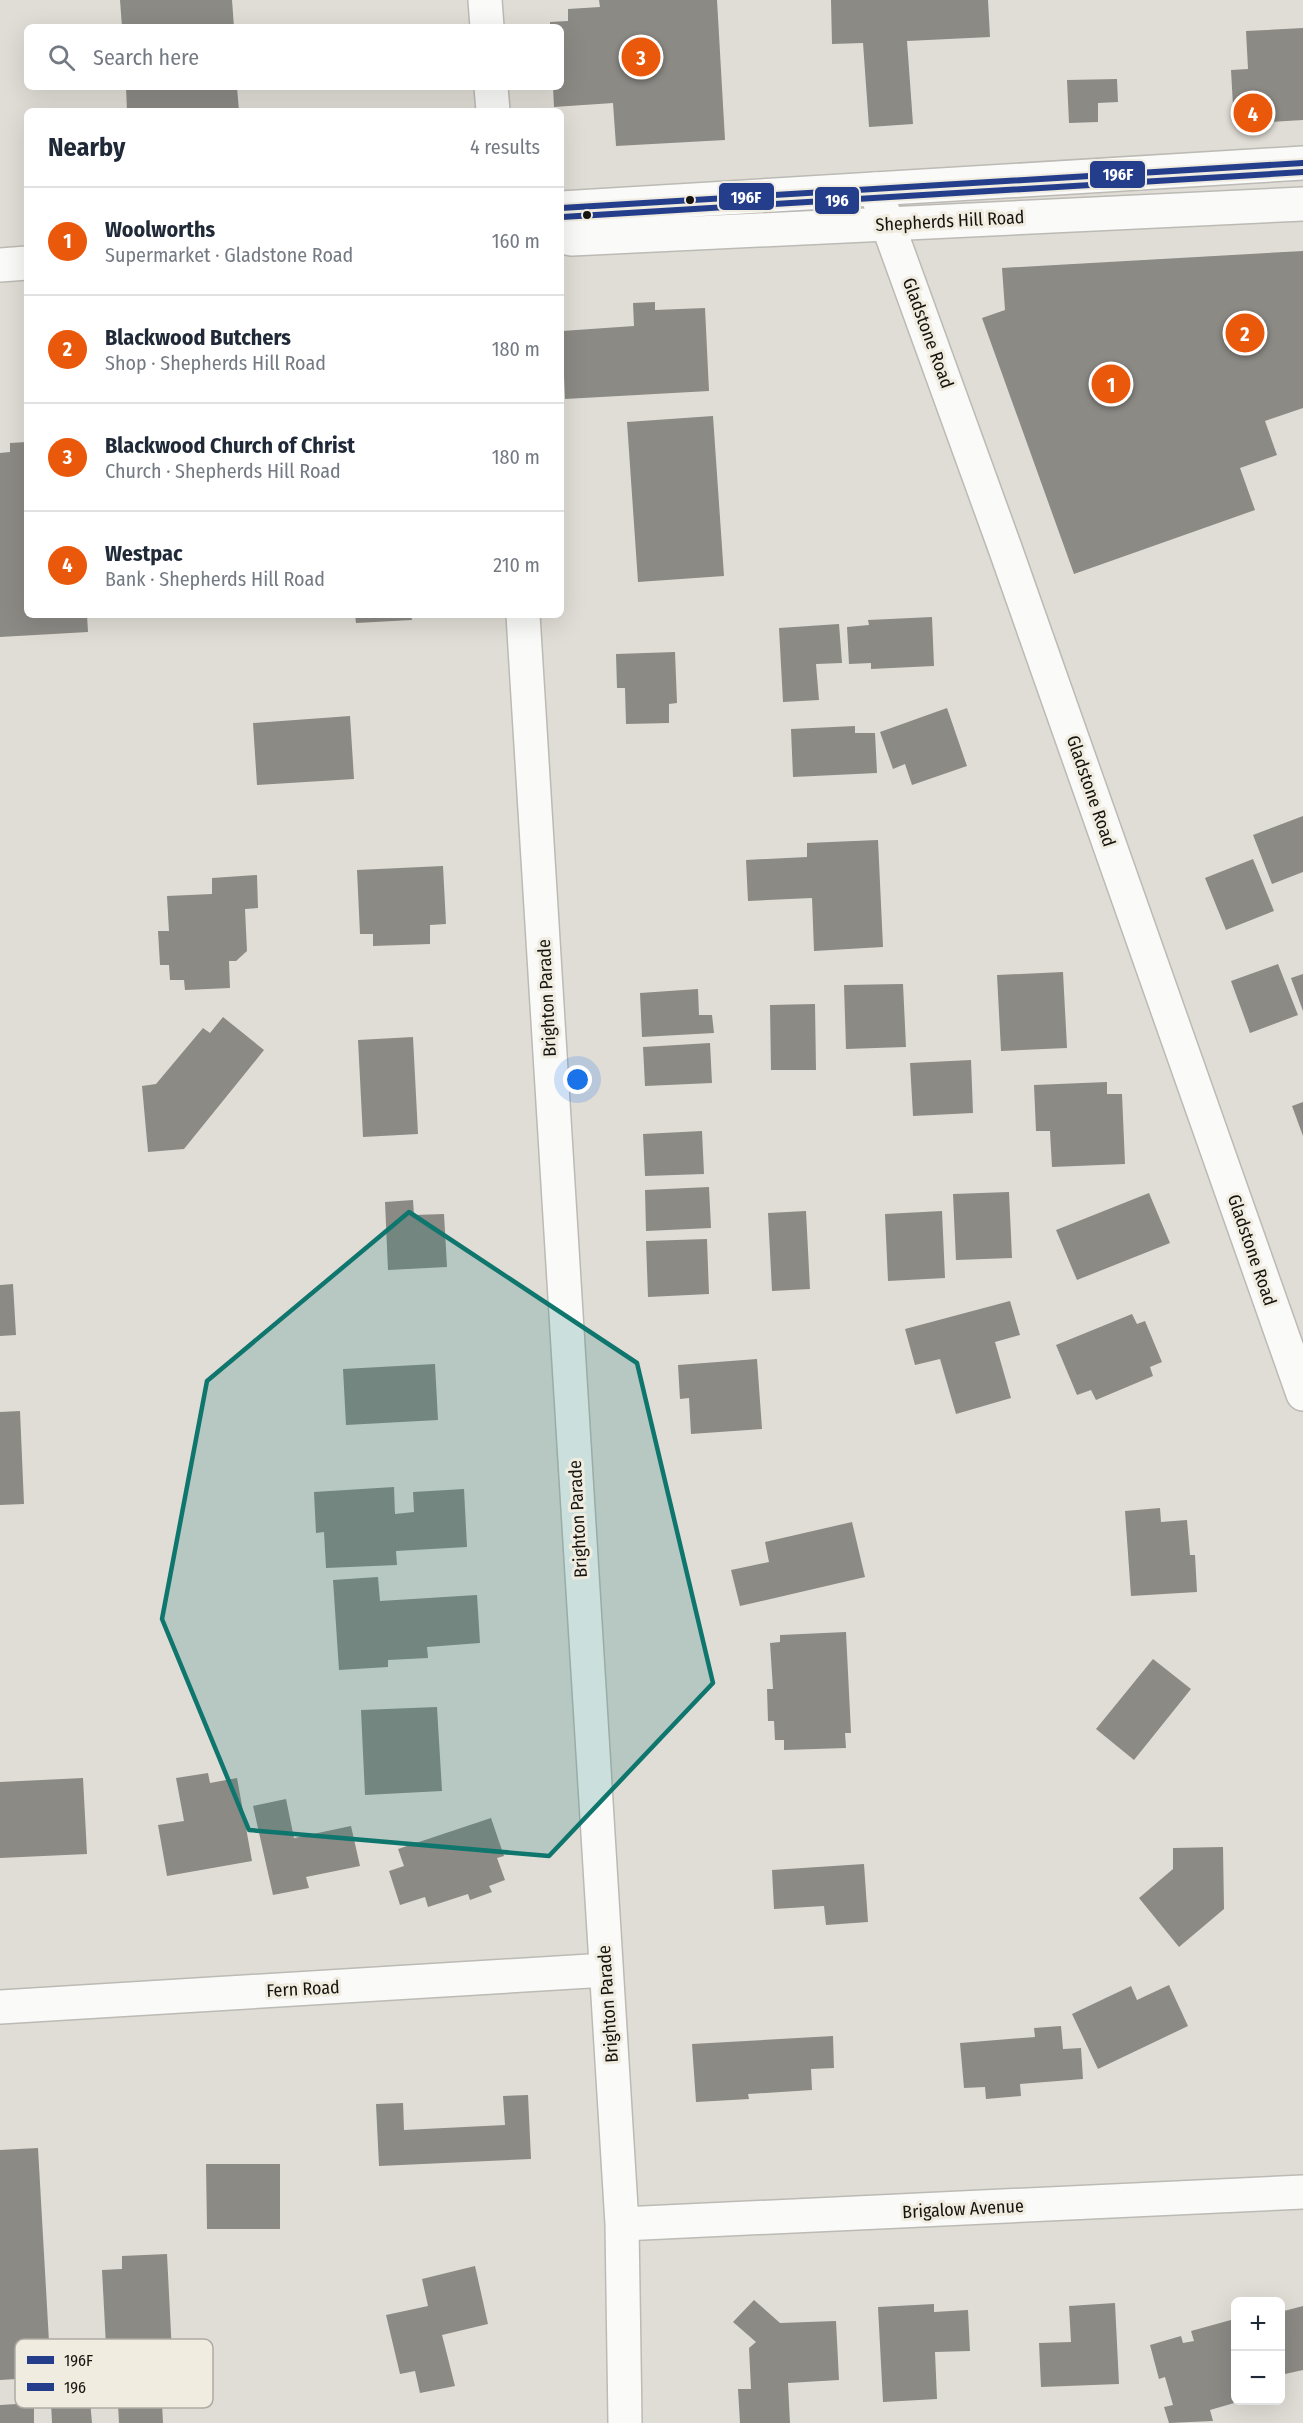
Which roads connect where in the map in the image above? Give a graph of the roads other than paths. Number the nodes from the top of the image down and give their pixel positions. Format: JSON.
{"nodes":[{"id":1,"x":485,"y":0,"type":"edge"},
{"id":2,"x":487,"y":24,"type":"edge"},
{"id":3,"x":491,"y":90,"type":"edge"},
{"id":4,"x":493,"y":108,"type":"edge"},
{"id":5,"x":1303,"y":163,"type":"edge"},
{"id":6,"x":875,"y":189,"type":"junction"},
{"id":7,"x":1303,"y":204,"type":"edge"},
{"id":8,"x":564,"y":208,"type":"edge"},
{"id":9,"x":888,"y":224,"type":"junction"},
{"id":10,"x":564,"y":238,"type":"edge"},
{"id":11,"x":24,"y":263,"type":"edge"},
{"id":12,"x":0,"y":265,"type":"edge"},
{"id":13,"x":523,"y":618,"type":"edge"},
{"id":14,"x":1303,"y":1395,"type":"edge"},
{"id":15,"x":606,"y":1970,"type":"junction"},
{"id":16,"x":0,"y":2007,"type":"edge"},
{"id":17,"x":1303,"y":2193,"type":"edge"},
{"id":18,"x":622,"y":2224,"type":"junction"},
{"id":19,"x":625,"y":2423,"type":"edge"}],
"edges":[{"from":1,"to":2,"type":"street"},
{"from":3,"to":4,"type":"street"},
{"from":5,"to":6,"type":"street","name":"Shepherds Hill Road"},
{"from":6,"to":8,"type":"street","name":"Shepherds Hill Road"},
{"from":6,"to":9,"type":"street","name":"Gladstone Road"},
{"from":7,"to":9,"type":"street","name":"Shepherds Hill Road"},
{"from":9,"to":10,"type":"street","name":"Shepherds Hill Road"},
{"from":9,"to":14,"type":"street","name":"Gladstone Road"},
{"from":11,"to":12,"type":"street"},
{"from":13,"to":15,"type":"street","name":"Brighton Parade"},
{"from":15,"to":16,"type":"street","name":"Fern Road"},
{"from":15,"to":18,"type":"street","name":"Brighton Parade"},
{"from":17,"to":18,"type":"street","name":"Brigalow Avenue"},
{"from":18,"to":19,"type":"street","name":"Brighton Parade"}]}
